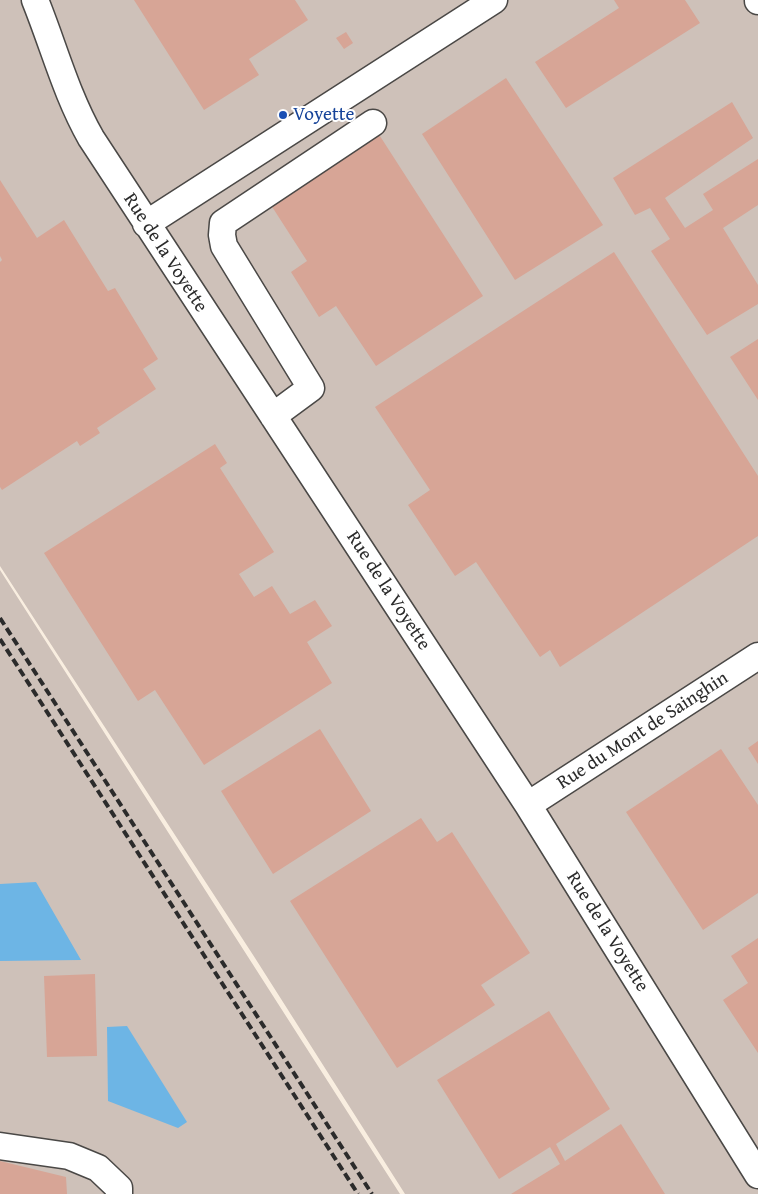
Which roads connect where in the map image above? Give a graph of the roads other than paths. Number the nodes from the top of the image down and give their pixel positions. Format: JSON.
{"nodes":[{"id":1,"x":35,"y":0,"type":"edge"},
{"id":2,"x":494,"y":0,"type":"edge"},
{"id":3,"x":373,"y":122,"type":"dead end"},
{"id":4,"x":146,"y":224,"type":"junction"},
{"id":5,"x":273,"y":416,"type":"junction"},
{"id":6,"x":758,"y":656,"type":"edge"},
{"id":7,"x":528,"y":805,"type":"junction"},
{"id":8,"x":0,"y":1146,"type":"edge"},
{"id":9,"x":758,"y":1175,"type":"edge"},
{"id":10,"x":119,"y":1194,"type":"edge"}],
"edges":[{"from":1,"to":4,"type":"street","name":"Rue de la Voyette"},
{"from":2,"to":4,"type":"street"},
{"from":3,"to":5,"type":"street"},
{"from":4,"to":5,"type":"street","name":"Rue de la Voyette"},
{"from":5,"to":7,"type":"street","name":"Rue de la Voyette"},
{"from":6,"to":7,"type":"street","name":"Rue du Mont de Sainghin"},
{"from":7,"to":9,"type":"street","name":"Rue de la Voyette"},
{"from":8,"to":10,"type":"street"}]}
